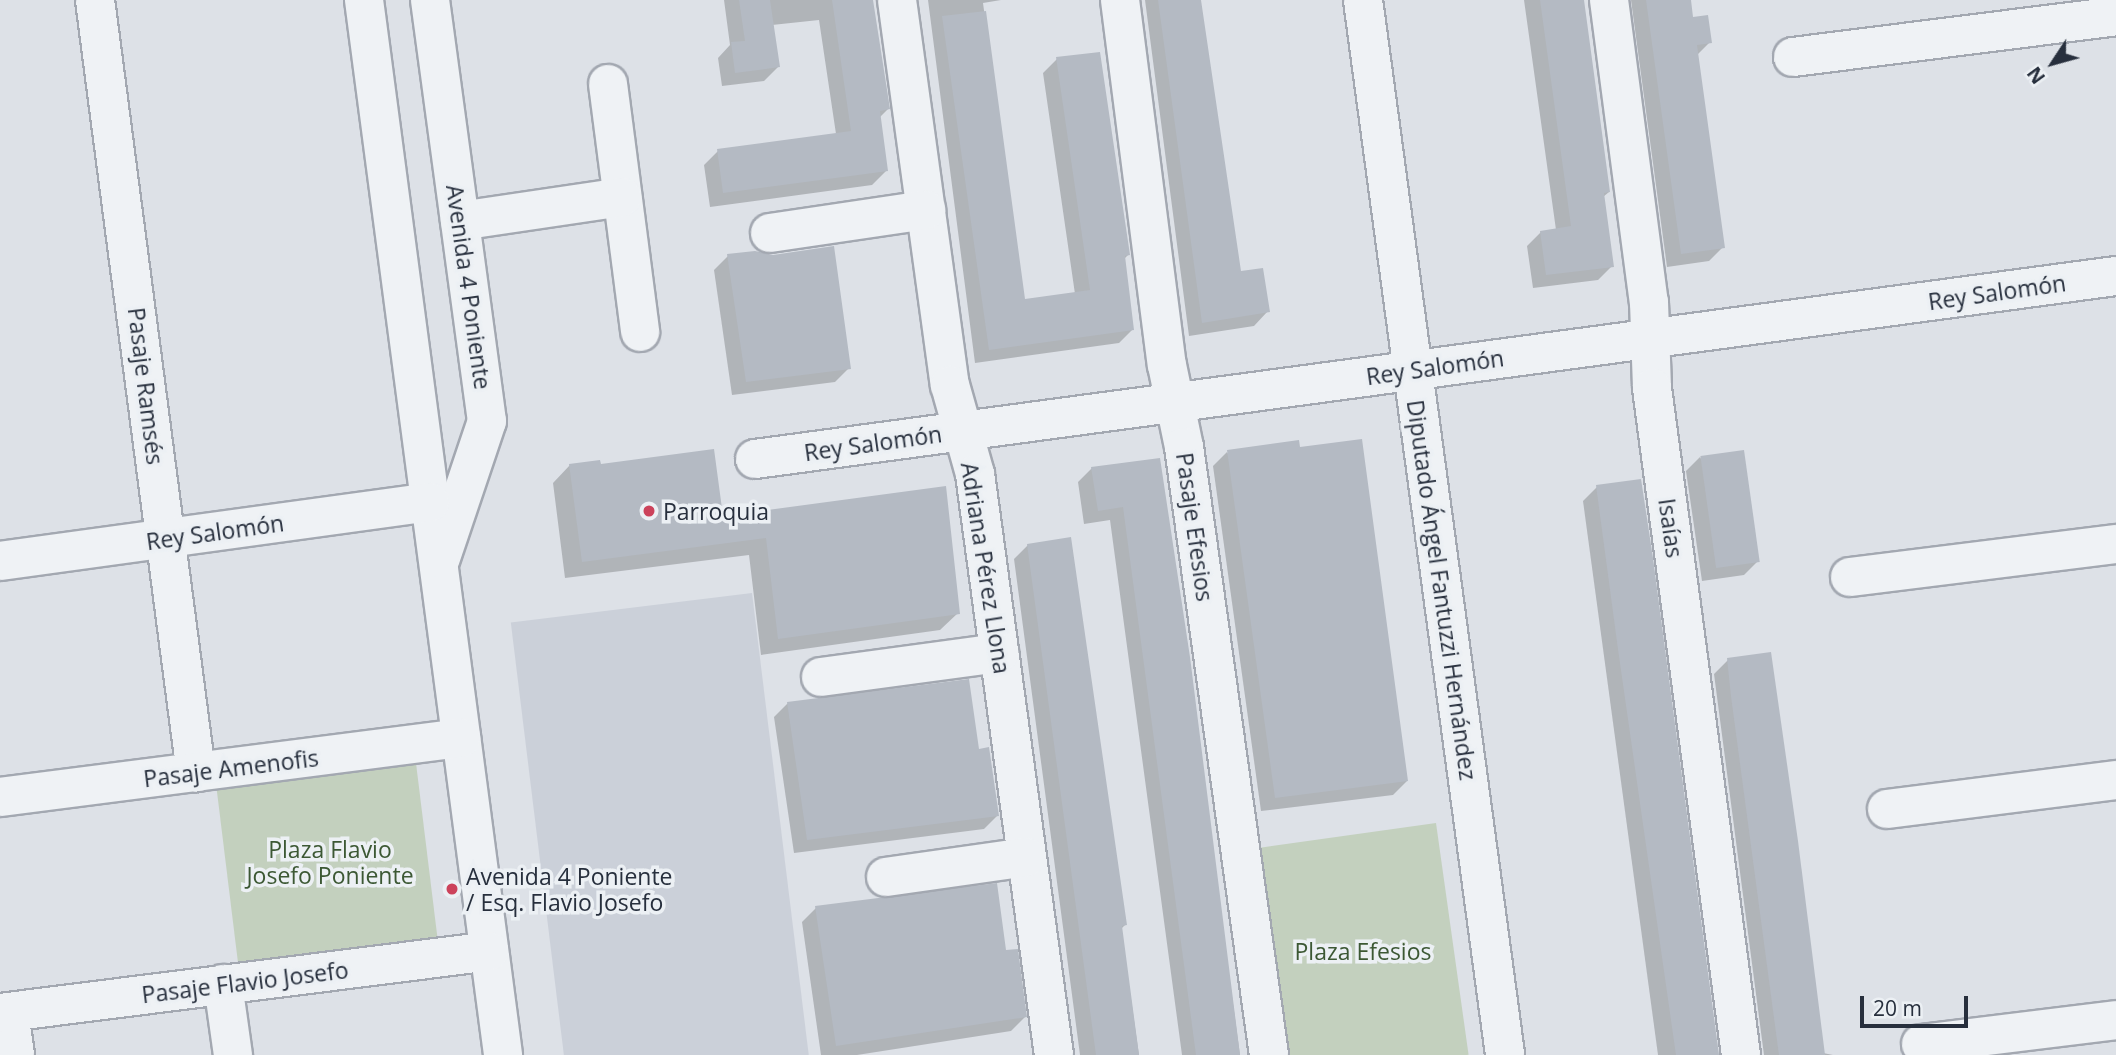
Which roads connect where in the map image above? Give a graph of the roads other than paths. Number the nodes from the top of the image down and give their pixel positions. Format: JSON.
{"nodes":[{"id":1,"x":95,"y":0,"type":"edge"},
{"id":2,"x":364,"y":0,"type":"edge"},
{"id":3,"x":430,"y":0,"type":"edge"},
{"id":4,"x":897,"y":0,"type":"edge"},
{"id":5,"x":1120,"y":0,"type":"edge"},
{"id":6,"x":1363,"y":0,"type":"edge"},
{"id":7,"x":1609,"y":0,"type":"edge"},
{"id":8,"x":2116,"y":16,"type":"edge"},
{"id":9,"x":1793,"y":57,"type":"dead end"},
{"id":10,"x":608,"y":84,"type":"dead end"},
{"id":11,"x":622,"y":197,"type":"junction"},
{"id":12,"x":926,"y":210,"type":"junction"},
{"id":13,"x":460,"y":221,"type":"junction"},
{"id":14,"x":770,"y":233,"type":"dead end"},
{"id":15,"x":2116,"y":276,"type":"edge"},
{"id":16,"x":640,"y":332,"type":"dead end"},
{"id":17,"x":1651,"y":338,"type":"junction"},
{"id":18,"x":1413,"y":370,"type":"junction"},
{"id":19,"x":1174,"y":402,"type":"junction"},
{"id":20,"x":963,"y":431,"type":"junction"},
{"id":21,"x":755,"y":458,"type":"dead end"},
{"id":22,"x":430,"y":502,"type":"junction"},
{"id":23,"x":166,"y":538,"type":"junction"},
{"id":24,"x":2116,"y":544,"type":"edge"},
{"id":25,"x":0,"y":561,"type":"edge"},
{"id":26,"x":438,"y":566,"type":"junction"},
{"id":27,"x":1850,"y":577,"type":"dead end"},
{"id":28,"x":999,"y":653,"type":"junction"},
{"id":29,"x":821,"y":677,"type":"dead end"},
{"id":30,"x":461,"y":738,"type":"junction"},
{"id":31,"x":196,"y":772,"type":"junction"},
{"id":32,"x":2116,"y":780,"type":"edge"},
{"id":33,"x":0,"y":797,"type":"edge"},
{"id":34,"x":1887,"y":809,"type":"dead end"},
{"id":35,"x":1027,"y":857,"type":"junction"},
{"id":36,"x":886,"y":877,"type":"dead end"},
{"id":37,"x":489,"y":951,"type":"junction"},
{"id":38,"x":223,"y":984,"type":"junction"},
{"id":39,"x":5,"y":1012,"type":"edge"},
{"id":40,"x":2116,"y":1020,"type":"edge"},
{"id":41,"x":1921,"y":1044,"type":"dead end"},
{"id":42,"x":15,"y":1055,"type":"edge"},
{"id":43,"x":233,"y":1055,"type":"edge"},
{"id":44,"x":503,"y":1055,"type":"edge"},
{"id":45,"x":1054,"y":1055,"type":"edge"},
{"id":46,"x":1269,"y":1055,"type":"edge"},
{"id":47,"x":1505,"y":1055,"type":"edge"},
{"id":48,"x":1741,"y":1055,"type":"edge"}],
"edges":[{"from":1,"to":23,"type":"street","name":"Pasaje Ramsés"},
{"from":2,"to":22,"type":"street","name":"Avenida 4 Poniente"},
{"from":3,"to":13,"type":"street","name":"Avenida 4 Poniente"},
{"from":4,"to":12,"type":"street","name":"Adriana Pérez Llona"},
{"from":5,"to":19,"type":"street","name":"Pasaje Efesios"},
{"from":6,"to":18,"type":"street","name":"Diputado Ángel Fantuzzi Hernández"},
{"from":7,"to":17,"type":"street","name":"Isaías"},
{"from":8,"to":9,"type":"street"},
{"from":10,"to":11,"type":"street"},
{"from":11,"to":13,"type":"street"},
{"from":11,"to":16,"type":"street"},
{"from":12,"to":14,"type":"street"},
{"from":12,"to":20,"type":"street","name":"Adriana Pérez Llona"},
{"from":13,"to":26,"type":"street","name":"Avenida 4 Poniente"},
{"from":15,"to":17,"type":"street","name":"Rey Salomón"},
{"from":17,"to":18,"type":"street","name":"Rey Salomón"},
{"from":17,"to":48,"type":"street","name":"Isaías"},
{"from":18,"to":19,"type":"street","name":"Rey Salomón"},
{"from":18,"to":47,"type":"street","name":"Diputado Ángel Fantuzzi Hernández"},
{"from":19,"to":20,"type":"street","name":"Rey Salomón"},
{"from":19,"to":46,"type":"street","name":"Pasaje Efesios"},
{"from":20,"to":21,"type":"street","name":"Rey Salomón"},
{"from":20,"to":28,"type":"street","name":"Adriana Pérez Llona"},
{"from":22,"to":23,"type":"street","name":"Rey Salomón"},
{"from":22,"to":26,"type":"street","name":"Avenida 4 Poniente"},
{"from":23,"to":25,"type":"street","name":"Rey Salomón"},
{"from":23,"to":31,"type":"street","name":"Pasaje Ramsés"},
{"from":24,"to":27,"type":"street"},
{"from":26,"to":30,"type":"street","name":"Avenida 4 Poniente"},
{"from":28,"to":29,"type":"street"},
{"from":28,"to":35,"type":"street","name":"Adriana Pérez Llona"},
{"from":30,"to":31,"type":"street","name":"Pasaje Amenofis"},
{"from":30,"to":37,"type":"street","name":"Avenida 4 Poniente"},
{"from":31,"to":33,"type":"street","name":"Pasaje Amenofis"},
{"from":32,"to":34,"type":"street"},
{"from":35,"to":36,"type":"street"},
{"from":35,"to":45,"type":"street","name":"Adriana Pérez Llona"},
{"from":37,"to":38,"type":"street","name":"Pasaje Flavio Josefo"},
{"from":37,"to":44,"type":"street","name":"Avenida 4 Poniente"},
{"from":38,"to":39,"type":"street","name":"Pasaje Flavio Josefo"},
{"from":38,"to":43,"type":"street"},
{"from":39,"to":42,"type":"street"},
{"from":40,"to":41,"type":"street"}]}
